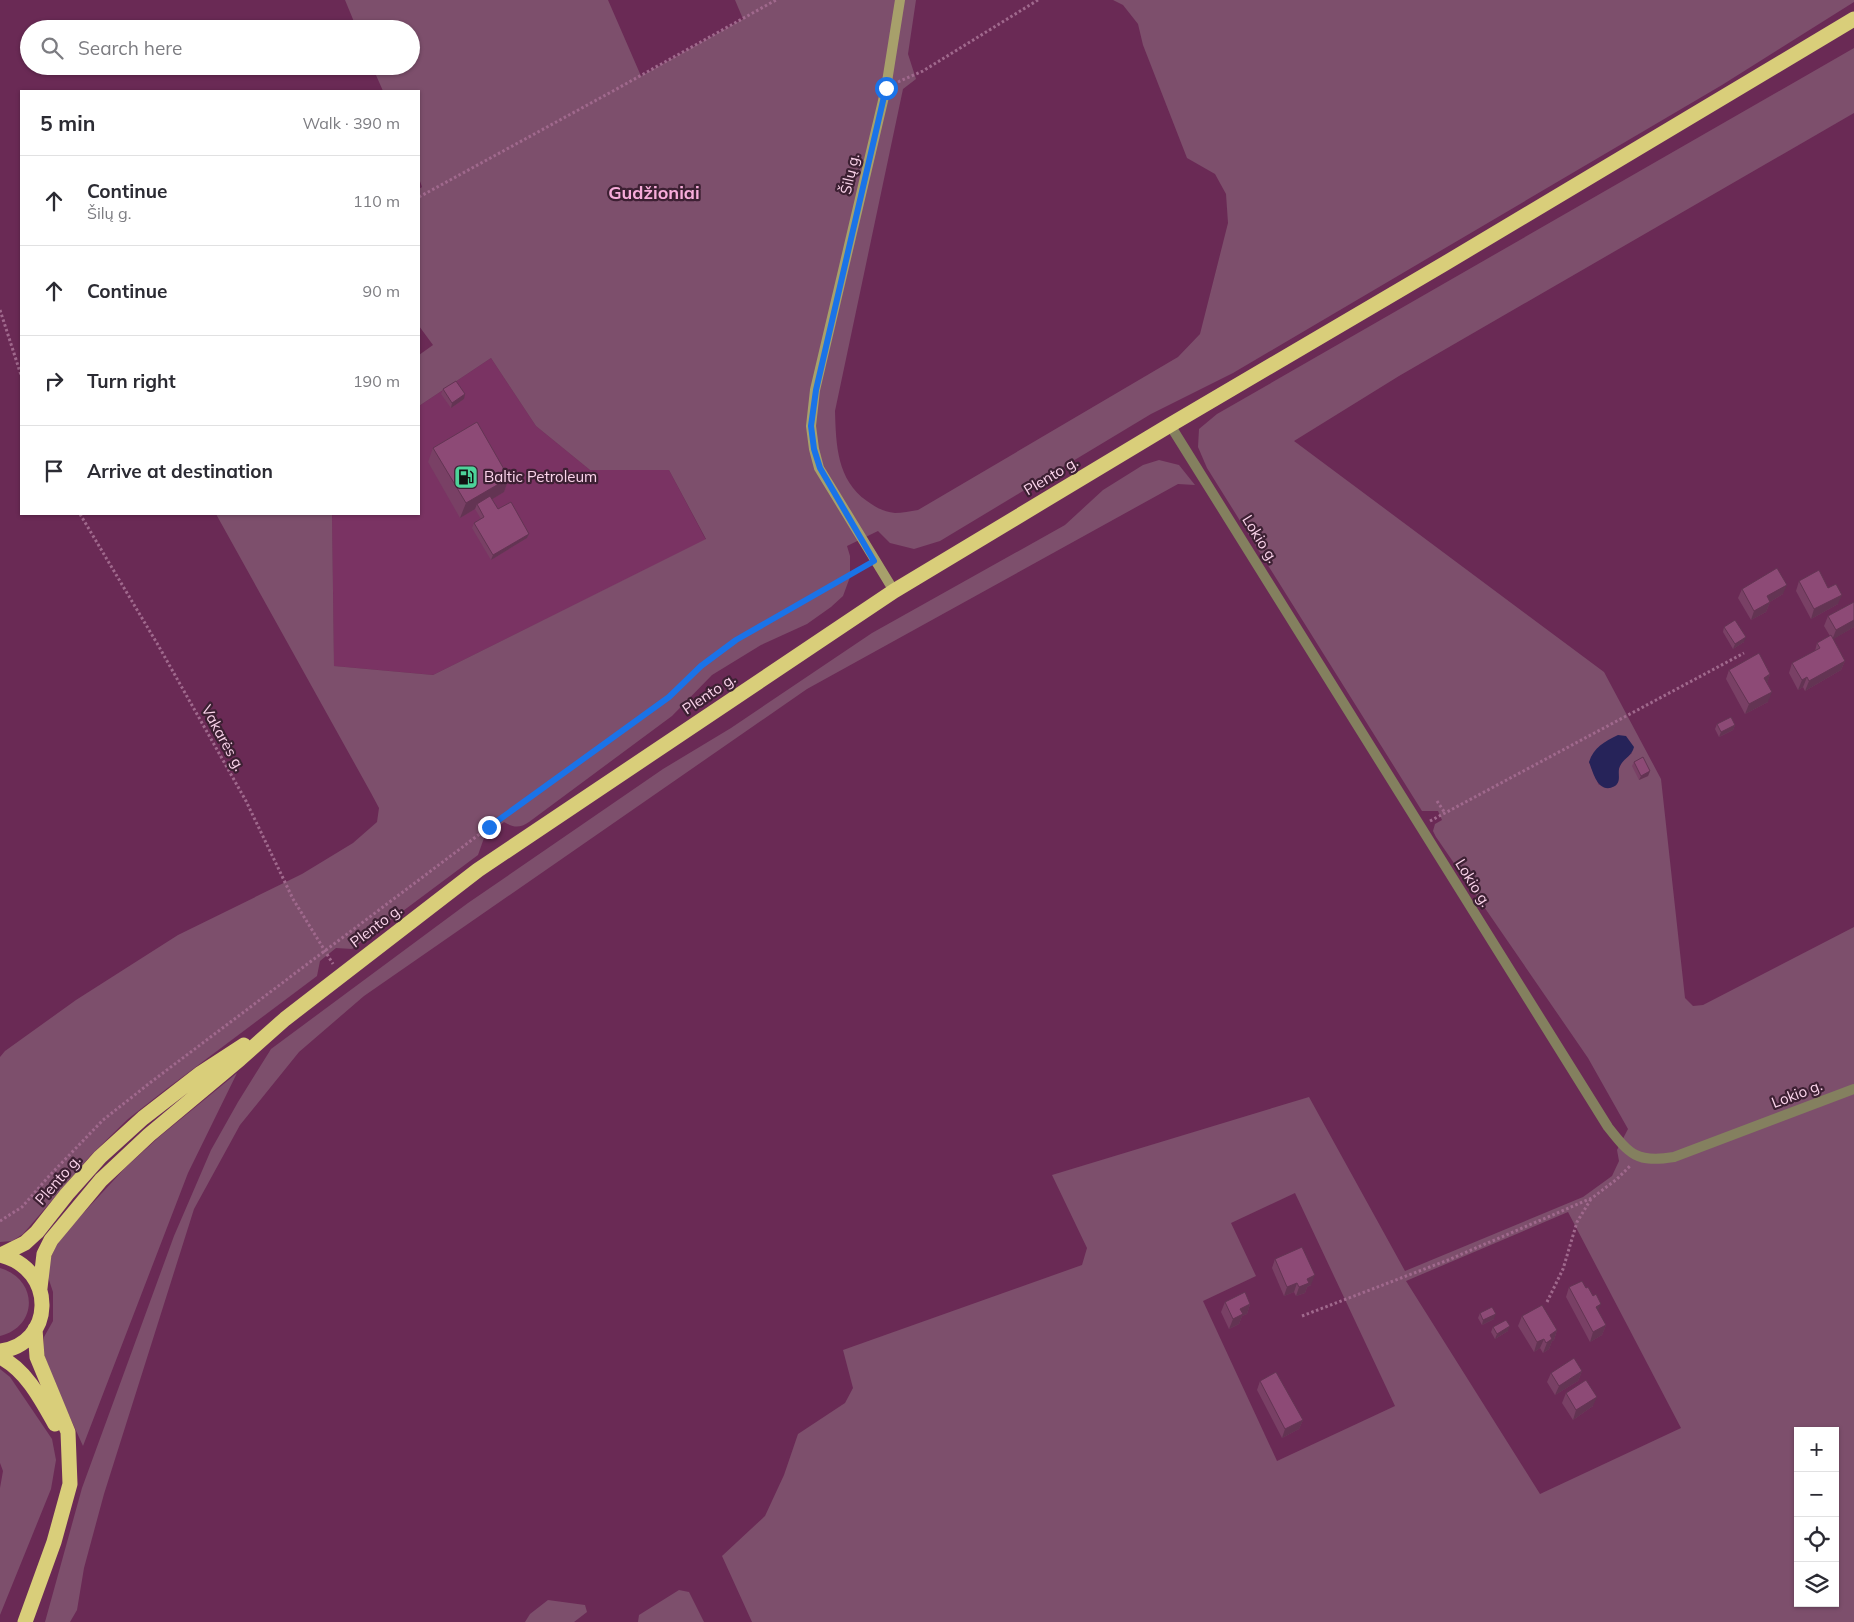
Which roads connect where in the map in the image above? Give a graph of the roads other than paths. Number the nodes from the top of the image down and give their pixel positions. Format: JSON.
{"nodes":[{"id":1,"x":900,"y":0,"type":"edge"},
{"id":2,"x":1854,"y":19,"type":"edge"},
{"id":3,"x":1170,"y":424,"type":"junction"},
{"id":4,"x":894,"y":591,"type":"junction"},
{"id":5,"x":285,"y":1019,"type":"junction"},
{"id":6,"x":1854,"y":1089,"type":"edge"},
{"id":7,"x":0,"y":1255,"type":"edge"},
{"id":8,"x":40,"y":1288,"type":"junction"},
{"id":9,"x":35,"y":1329,"type":"junction"},
{"id":10,"x":0,"y":1351,"type":"edge"},
{"id":11,"x":0,"y":1356,"type":"edge"},
{"id":12,"x":70,"y":1458,"type":"junction"},
{"id":13,"x":24,"y":1622,"type":"edge"}],
"edges":[{"from":1,"to":4,"type":"main road","name":"Šilų g."},
{"from":2,"to":3,"type":"highway","name":"Plento g."},
{"from":3,"to":4,"type":"highway","name":"Plento g."},
{"from":3,"to":6,"type":"street","name":"Lokio g."},
{"from":4,"to":5,"type":"highway","name":"Plento g."},
{"from":5,"to":7,"type":"highway","name":"Plento g."},
{"from":5,"to":8,"type":"highway","name":"Plento g."},
{"from":7,"to":8,"type":"highway"},
{"from":8,"to":9,"type":"highway","name":"Plento g."},
{"from":9,"to":10,"type":"highway"},
{"from":9,"to":12,"type":"highway","name":"Plento g."},
{"from":11,"to":12,"type":"highway"},
{"from":12,"to":13,"type":"highway","name":"Plento g."}]}
